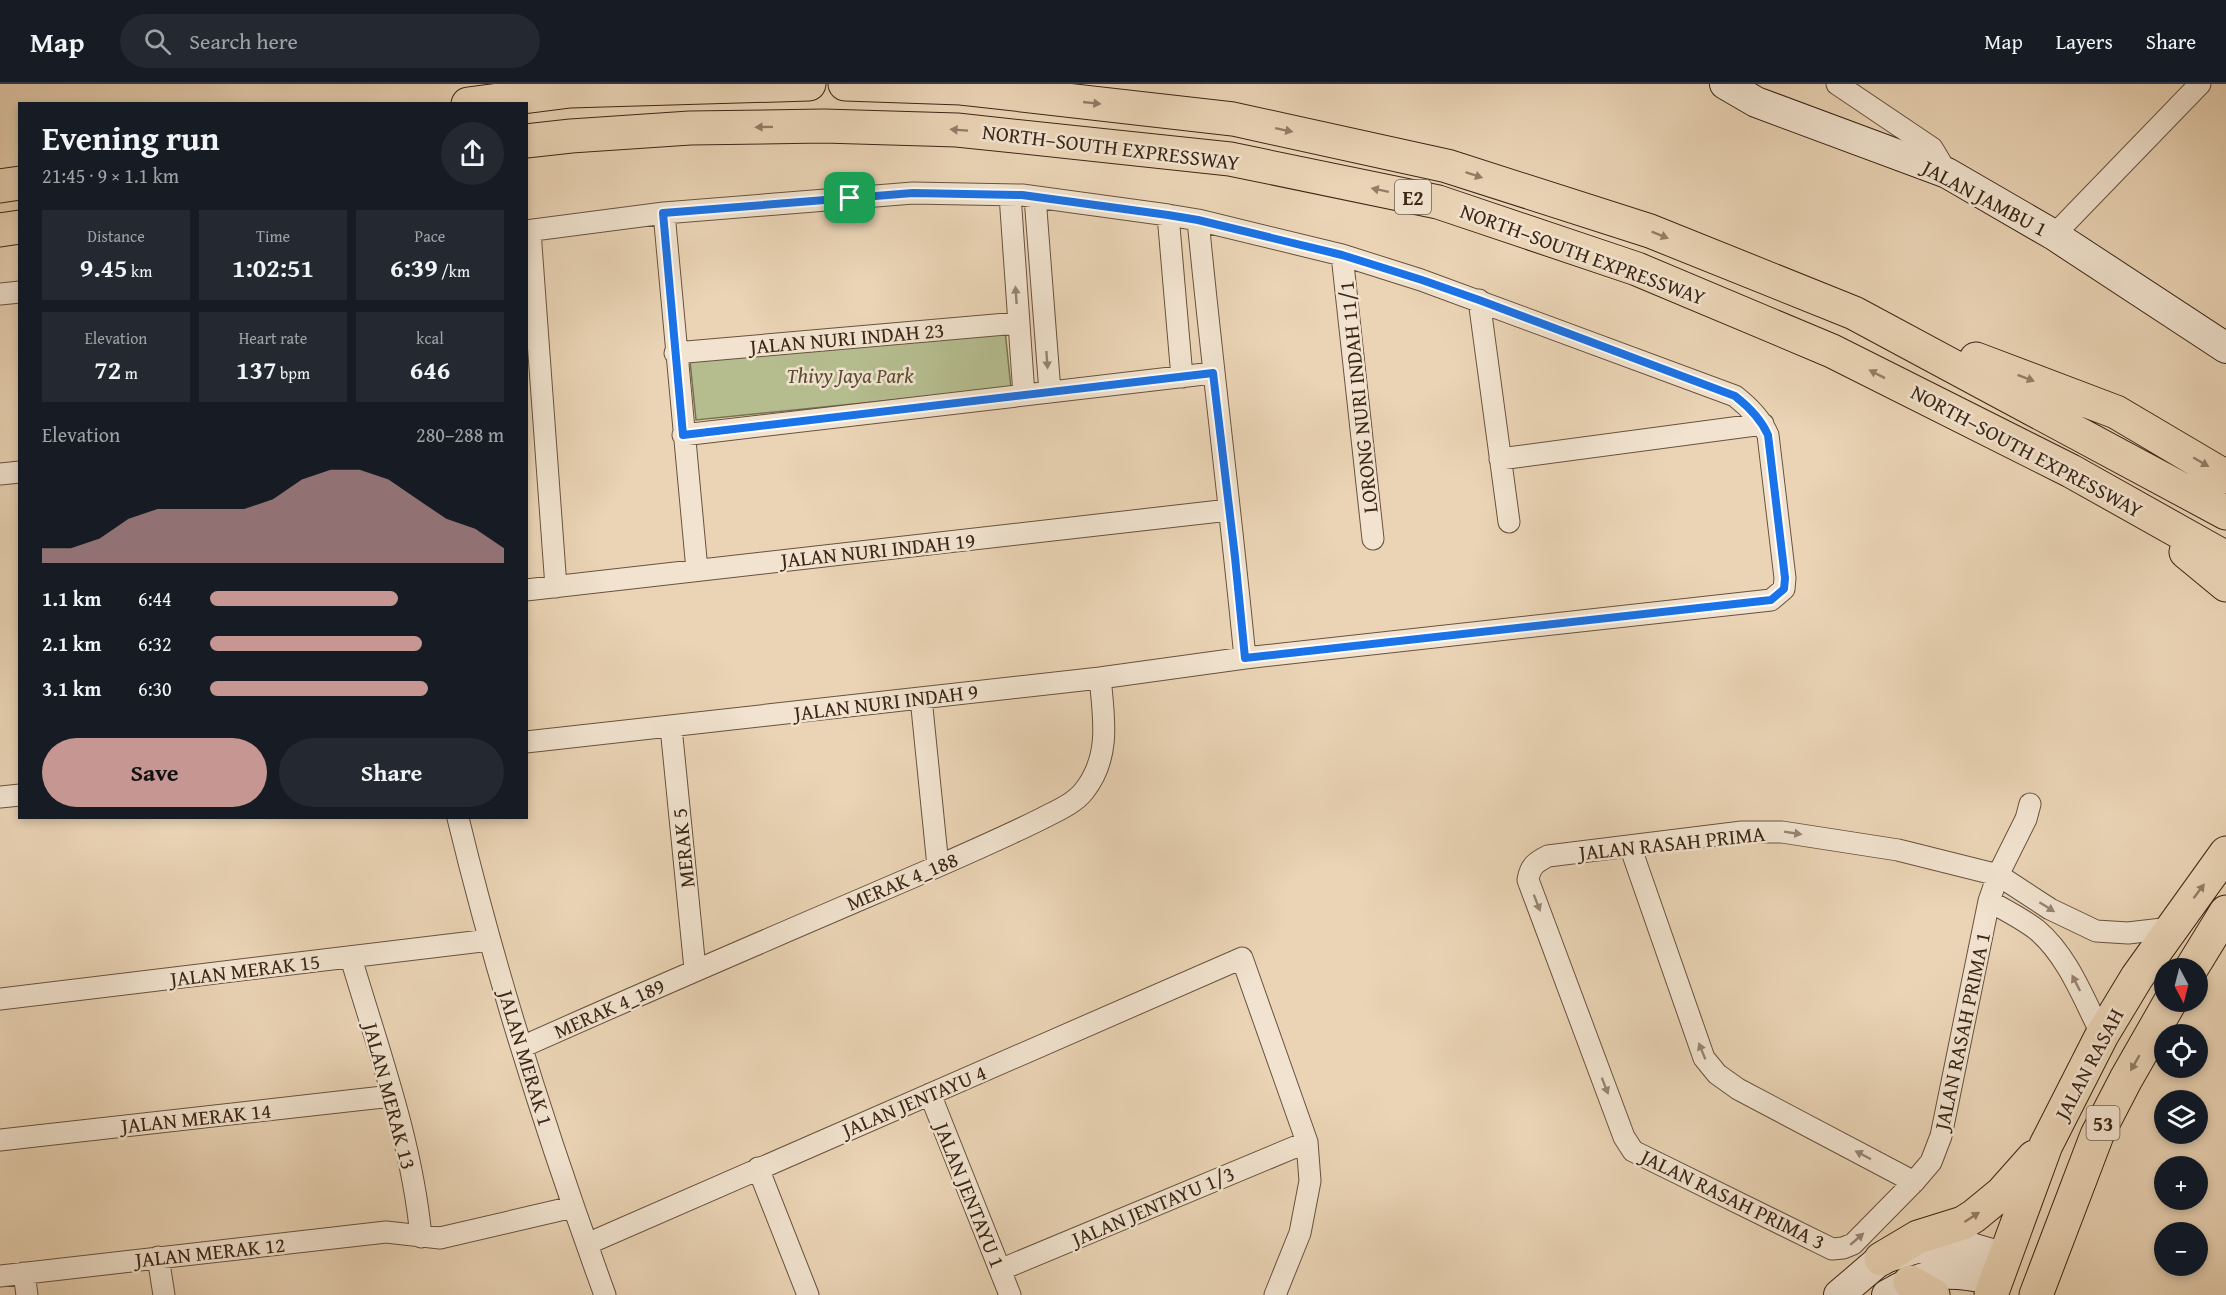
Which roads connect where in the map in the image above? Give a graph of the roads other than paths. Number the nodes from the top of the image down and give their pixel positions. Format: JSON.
{"nodes":[{"id":1,"x":809,"y":84,"type":"edge"},
{"id":2,"x":845,"y":84,"type":"edge"},
{"id":3,"x":1725,"y":84,"type":"edge"},
{"id":4,"x":1837,"y":84,"type":"edge"},
{"id":5,"x":2200,"y":84,"type":"edge"},
{"id":6,"x":484,"y":102,"type":"edge"},
{"id":7,"x":528,"y":141,"type":"edge"},
{"id":8,"x":1947,"y":173,"type":"junction"},
{"id":9,"x":18,"y":183,"type":"edge"},
{"id":10,"x":0,"y":186,"type":"edge"},
{"id":11,"x":1010,"y":195,"type":"junction"},
{"id":12,"x":1035,"y":197,"type":"junction"},
{"id":13,"x":663,"y":213,"type":"junction"},
{"id":14,"x":1168,"y":215,"type":"junction"},
{"id":15,"x":1198,"y":220,"type":"junction"},
{"id":16,"x":18,"y":227,"type":"edge"},
{"id":17,"x":0,"y":230,"type":"edge"},
{"id":18,"x":528,"y":231,"type":"edge"},
{"id":19,"x":2054,"y":235,"type":"junction"},
{"id":20,"x":1342,"y":255,"type":"junction"},
{"id":21,"x":18,"y":292,"type":"edge"},
{"id":22,"x":0,"y":294,"type":"edge"},
{"id":23,"x":1479,"y":300,"type":"junction"},
{"id":24,"x":1854,"y":313,"type":"junction"},
{"id":25,"x":1018,"y":323,"type":"junction"},
{"id":26,"x":2226,"y":348,"type":"edge"},
{"id":27,"x":675,"y":353,"type":"junction"},
{"id":28,"x":1213,"y":373,"type":"junction"},
{"id":29,"x":1182,"y":377,"type":"junction"},
{"id":30,"x":1050,"y":392,"type":"junction"},
{"id":31,"x":1024,"y":395,"type":"junction"},
{"id":32,"x":1763,"y":424,"type":"junction"},
{"id":33,"x":683,"y":435,"type":"junction"},
{"id":34,"x":1500,"y":459,"type":"junction"},
{"id":35,"x":2071,"y":471,"type":"junction"},
{"id":36,"x":18,"y":472,"type":"edge"},
{"id":37,"x":0,"y":474,"type":"edge"},
{"id":38,"x":2226,"y":477,"type":"edge"},
{"id":39,"x":1229,"y":510,"type":"junction"},
{"id":40,"x":2226,"y":513,"type":"edge"},
{"id":41,"x":1509,"y":522,"type":"dead end"},
{"id":42,"x":1373,"y":539,"type":"dead end"},
{"id":43,"x":2226,"y":558,"type":"edge"},
{"id":44,"x":697,"y":570,"type":"junction"},
{"id":45,"x":2226,"y":585,"type":"edge"},
{"id":46,"x":556,"y":586,"type":"junction"},
{"id":47,"x":528,"y":590,"type":"edge"},
{"id":48,"x":1245,"y":658,"type":"junction"},
{"id":49,"x":1100,"y":678,"type":"junction"},
{"id":50,"x":921,"y":698,"type":"junction"},
{"id":51,"x":671,"y":727,"type":"junction"},
{"id":52,"x":528,"y":742,"type":"edge"},
{"id":53,"x":18,"y":795,"type":"edge"},
{"id":54,"x":0,"y":797,"type":"edge"},
{"id":55,"x":2030,"y":804,"type":"dead end"},
{"id":56,"x":458,"y":819,"type":"edge"},
{"id":57,"x":1630,"y":846,"type":"junction"},
{"id":58,"x":2226,"y":853,"type":"edge"},
{"id":59,"x":1548,"y":856,"type":"joint"},
{"id":60,"x":938,"y":866,"type":"junction"},
{"id":61,"x":1998,"y":875,"type":"junction"},
{"id":62,"x":1989,"y":901,"type":"junction"},
{"id":63,"x":2226,"y":912,"type":"edge"},
{"id":64,"x":2171,"y":928,"type":"junction"},
{"id":65,"x":490,"y":940,"type":"junction"},
{"id":66,"x":351,"y":958,"type":"junction"},
{"id":67,"x":2197,"y":958,"type":"edge"},
{"id":68,"x":695,"y":969,"type":"junction"},
{"id":69,"x":0,"y":999,"type":"edge"},
{"id":70,"x":2164,"y":1012,"type":"edge"},
{"id":71,"x":2102,"y":1035,"type":"junction"},
{"id":72,"x":522,"y":1047,"type":"junction"},
{"id":73,"x":930,"y":1094,"type":"junction"},
{"id":74,"x":392,"y":1096,"type":"junction"},
{"id":75,"x":0,"y":1140,"type":"edge"},
{"id":76,"x":1307,"y":1142,"type":"junction"},
{"id":77,"x":2046,"y":1145,"type":"junction"},
{"id":78,"x":758,"y":1168,"type":"junction"},
{"id":79,"x":1914,"y":1182,"type":"junction"},
{"id":80,"x":573,"y":1207,"type":"junction"},
{"id":81,"x":421,"y":1237,"type":"junction"},
{"id":82,"x":587,"y":1244,"type":"junction"},
{"id":83,"x":158,"y":1257,"type":"junction"},
{"id":84,"x":1881,"y":1259,"type":"junction"},
{"id":85,"x":1000,"y":1270,"type":"junction"},
{"id":86,"x":24,"y":1273,"type":"junction"},
{"id":87,"x":0,"y":1276,"type":"edge"},
{"id":88,"x":2011,"y":1283,"type":"edge"},
{"id":89,"x":1910,"y":1290,"type":"edge"},
{"id":90,"x":27,"y":1295,"type":"edge"},
{"id":91,"x":164,"y":1295,"type":"edge"},
{"id":92,"x":605,"y":1295,"type":"edge"},
{"id":93,"x":808,"y":1295,"type":"edge"},
{"id":94,"x":1010,"y":1295,"type":"edge"},
{"id":95,"x":1275,"y":1295,"type":"edge"},
{"id":96,"x":1839,"y":1295,"type":"edge"}],
"edges":[{"from":1,"to":6,"type":"highway"},
{"from":2,"to":24,"type":"highway","name":"NORTH–SOUTH EXPRESSWAY","number":"E2","one_way":true},
{"from":3,"to":8,"type":"street","name":"JALAN JAMBU 1"},
{"from":4,"to":8,"type":"street"},
{"from":5,"to":19,"type":"street"},
{"from":35,"to":7,"type":"highway","name":"NORTH–SOUTH EXPRESSWAY","number":"E2","one_way":true},
{"from":8,"to":19,"type":"street","name":"JALAN JAMBU 1"},
{"from":9,"to":10,"type":"highway"},
{"from":11,"to":12,"type":"street"},
{"from":11,"to":13,"type":"street"},
{"from":25,"to":11,"type":"street","one_way":true},
{"from":12,"to":14,"type":"street"},
{"from":12,"to":30,"type":"street","one_way":true},
{"from":13,"to":18,"type":"street"},
{"from":13,"to":27,"type":"street"},
{"from":14,"to":15,"type":"street"},
{"from":14,"to":29,"type":"street"},
{"from":15,"to":20,"type":"street"},
{"from":15,"to":28,"type":"street"},
{"from":16,"to":17,"type":"highway"},
{"from":18,"to":46,"type":"street"},
{"from":19,"to":26,"type":"street","name":"JALAN JAMBU 1"},
{"from":20,"to":23,"type":"street"},
{"from":20,"to":42,"type":"street","name":"LORONG NURI INDAH 11/1"},
{"from":21,"to":22,"type":"street"},
{"from":23,"to":32,"type":"street"},
{"from":23,"to":34,"type":"street"},
{"from":24,"to":38,"type":"highway","one_way":true},
{"from":24,"to":40,"type":"highway","name":"NORTH–SOUTH EXPRESSWAY","number":"E2"},
{"from":25,"to":27,"type":"street","name":"JALAN NURI INDAH 23"},
{"from":25,"to":31,"type":"street"},
{"from":27,"to":33,"type":"street"},
{"from":28,"to":29,"type":"street"},
{"from":28,"to":39,"type":"street"},
{"from":29,"to":30,"type":"street"},
{"from":30,"to":31,"type":"street"},
{"from":31,"to":33,"type":"street"},
{"from":32,"to":34,"type":"street"},
{"from":32,"to":48,"type":"street","name":"JALAN NURI INDAH 9"},
{"from":33,"to":44,"type":"street"},
{"from":34,"to":41,"type":"street"},
{"from":35,"to":43,"type":"highway","name":"NORTH–SOUTH EXPRESSWAY","number":"E2"},
{"from":35,"to":45,"type":"highway"},
{"from":36,"to":37,"type":"street"},
{"from":39,"to":44,"type":"street","name":"JALAN NURI INDAH 19"},
{"from":39,"to":48,"type":"street"},
{"from":44,"to":46,"type":"street","name":"JALAN NURI INDAH 19"},
{"from":46,"to":47,"type":"street","name":"JALAN NURI INDAH 19"},
{"from":48,"to":49,"type":"street","name":"JALAN NURI INDAH 9"},
{"from":49,"to":50,"type":"street","name":"JALAN NURI INDAH 9"},
{"from":49,"to":60,"type":"street","name":"MERAK 4_188"},
{"from":50,"to":51,"type":"street","name":"JALAN NURI INDAH 9"},
{"from":50,"to":60,"type":"street"},
{"from":51,"to":52,"type":"street","name":"JALAN NURI INDAH 9"},
{"from":51,"to":68,"type":"street","name":"MERAK 5"},
{"from":53,"to":54,"type":"street"},
{"from":55,"to":61,"type":"street","name":"JALAN RASAH PRIMA 1"},
{"from":56,"to":65,"type":"street","name":"JALAN MERAK 1"},
{"from":57,"to":59,"type":"street","name":"JALAN RASAH PRIMA"},
{"from":57,"to":61,"type":"street","name":"JALAN RASAH PRIMA","one_way":true},
{"from":79,"to":57,"type":"street","one_way":true},
{"from":64,"to":58,"type":"highway","name":"JALAN RASAH","number":"53","one_way":true},
{"from":59,"to":79,"type":"street","name":"JALAN RASAH PRIMA 3","one_way":true},
{"from":60,"to":68,"type":"street","name":"MERAK 4_188"},
{"from":61,"to":62,"type":"street","name":"JALAN RASAH PRIMA 1"},
{"from":61,"to":64,"type":"street","name":"JALAN RASAH PRIMA","one_way":true},
{"from":71,"to":62,"type":"street","one_way":true},
{"from":62,"to":79,"type":"street","name":"JALAN RASAH PRIMA 1"},
{"from":63,"to":67,"type":"highway"},
{"from":64,"to":71,"type":"highway","name":"JALAN RASAH","number":"53"},
{"from":65,"to":66,"type":"street","name":"JALAN MERAK 15"},
{"from":65,"to":72,"type":"street","name":"JALAN MERAK 1"},
{"from":66,"to":69,"type":"street","name":"JALAN MERAK 15"},
{"from":66,"to":74,"type":"street","name":"JALAN MERAK 13"},
{"from":68,"to":72,"type":"street","name":"MERAK 4_189"},
{"from":70,"to":88,"type":"highway","name":"JALAN RASAH","number":"53","one_way":true},
{"from":71,"to":77,"type":"highway","name":"JALAN RASAH","number":"53"},
{"from":72,"to":80,"type":"street","name":"JALAN MERAK 1"},
{"from":73,"to":76,"type":"street","name":"JALAN JENTAYU 4"},
{"from":73,"to":78,"type":"street","name":"JALAN JENTAYU 4"},
{"from":73,"to":85,"type":"street","name":"JALAN JENTAYU 1"},
{"from":74,"to":75,"type":"street","name":"JALAN MERAK 14"},
{"from":74,"to":81,"type":"street","name":"JALAN MERAK 13"},
{"from":76,"to":85,"type":"street","name":"JALAN JENTAYU 1/3"},
{"from":76,"to":95,"type":"street"},
{"from":84,"to":77,"type":"highway","one_way":true},
{"from":77,"to":88,"type":"highway","name":"JALAN RASAH","number":"53"},
{"from":78,"to":82,"type":"street","name":"JALAN JENTAYU 4"},
{"from":78,"to":93,"type":"street"},
{"from":80,"to":81,"type":"street","name":"JALAN MERAK 12"},
{"from":80,"to":82,"type":"street","name":"JALAN MERAK 1"},
{"from":81,"to":83,"type":"street","name":"JALAN MERAK 12"},
{"from":82,"to":92,"type":"street","name":"JALAN MERAK 1"},
{"from":83,"to":86,"type":"street","name":"JALAN MERAK 12"},
{"from":83,"to":91,"type":"street"},
{"from":84,"to":88,"type":"street"},
{"from":84,"to":96,"type":"street"},
{"from":85,"to":94,"type":"street","name":"JALAN JENTAYU 1"},
{"from":86,"to":87,"type":"street","name":"JALAN MERAK 12"},
{"from":86,"to":90,"type":"street"},
{"from":88,"to":89,"type":"street"}]}
